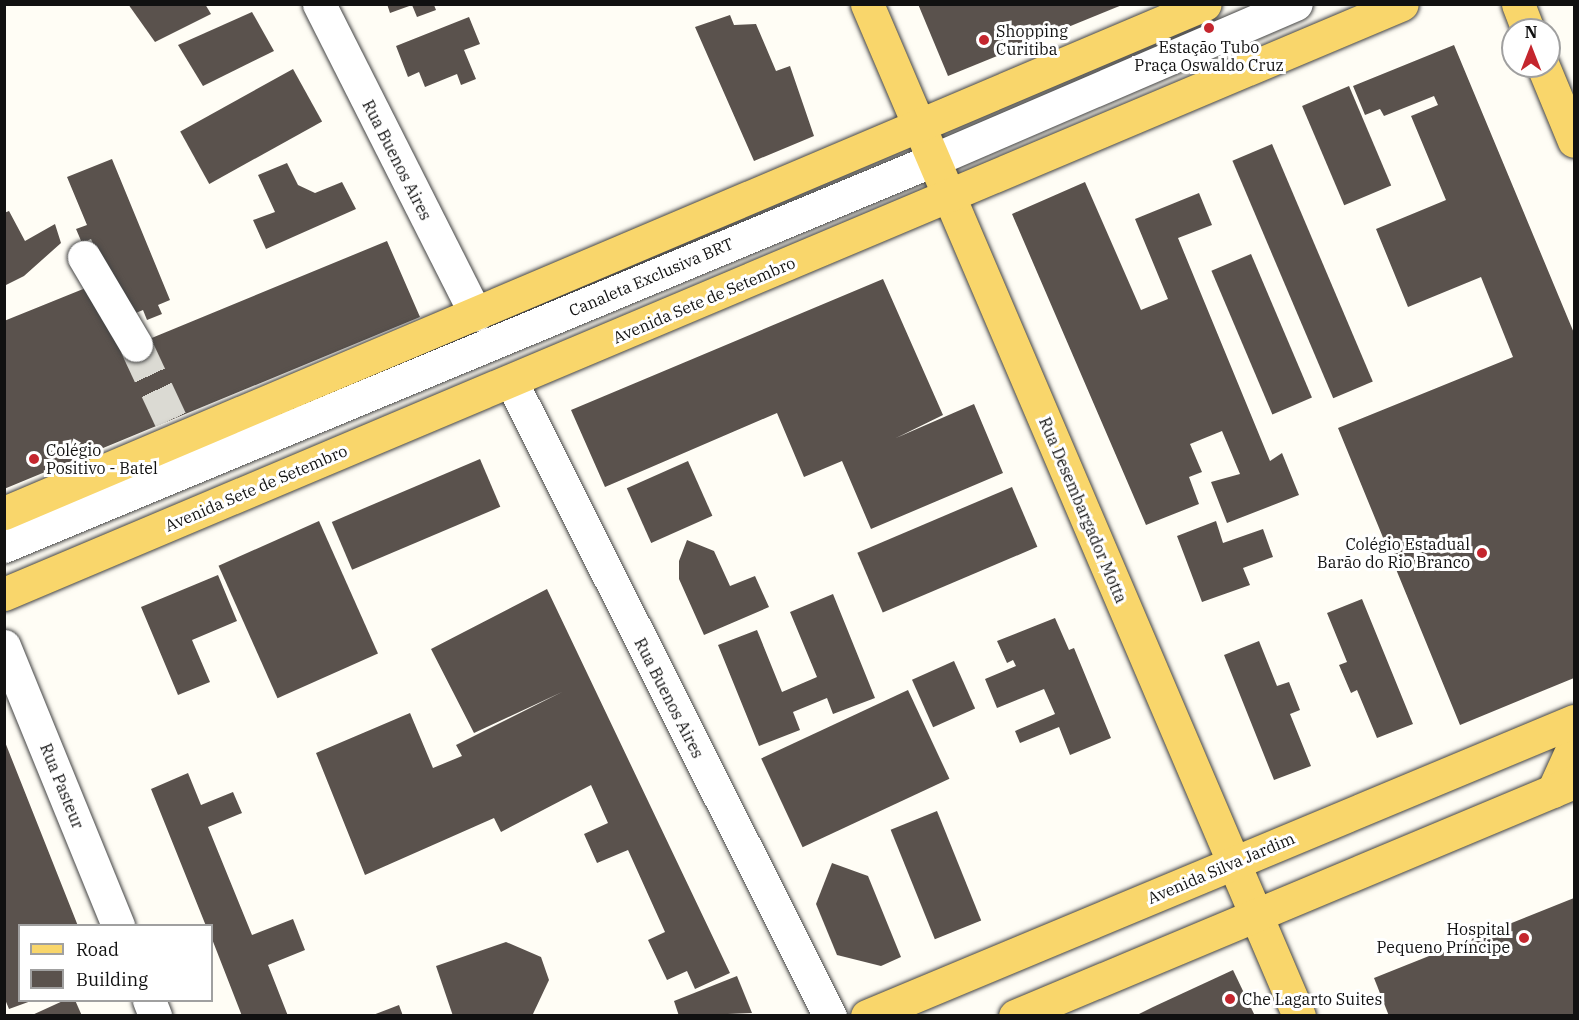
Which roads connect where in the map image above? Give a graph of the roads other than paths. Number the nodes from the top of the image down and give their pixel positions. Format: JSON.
{"nodes":[{"id":1,"x":319,"y":4,"type":"edge"},
{"id":2,"x":867,"y":4,"type":"edge"},
{"id":3,"x":1205,"y":4,"type":"edge"},
{"id":4,"x":1296,"y":4,"type":"edge"},
{"id":5,"x":1402,"y":4,"type":"edge"},
{"id":6,"x":1548,"y":78,"type":"edge"},
{"id":7,"x":920,"y":127,"type":"junction"},
{"id":8,"x":1575,"y":141,"type":"edge"},
{"id":9,"x":933,"y":160,"type":"junction"},
{"id":10,"x":950,"y":197,"type":"junction"},
{"id":11,"x":84,"y":257,"type":"dead end"},
{"id":12,"x":476,"y":315,"type":"junction"},
{"id":13,"x":136,"y":345,"type":"tunnel mouth"},
{"id":14,"x":511,"y":381,"type":"junction"},
{"id":15,"x":4,"y":513,"type":"edge"},
{"id":16,"x":4,"y":546,"type":"edge"},
{"id":17,"x":4,"y":594,"type":"edge"},
{"id":18,"x":4,"y":646,"type":"edge"},
{"id":19,"x":1575,"y":721,"type":"edge"},
{"id":20,"x":1575,"y":745,"type":"edge"},
{"id":21,"x":1564,"y":787,"type":"edge"},
{"id":22,"x":1234,"y":862,"type":"junction"},
{"id":23,"x":1256,"y":915,"type":"junction"},
{"id":24,"x":117,"y":924,"type":"edge"},
{"id":25,"x":830,"y":1016,"type":"edge"},
{"id":26,"x":867,"y":1016,"type":"edge"},
{"id":27,"x":1015,"y":1016,"type":"edge"},
{"id":28,"x":1299,"y":1016,"type":"edge"}],
"edges":[{"from":1,"to":12,"type":"street","name":"Rua Buenos Aires"},
{"from":2,"to":7,"type":"main road","name":"Rua Desembargador Motta"},
{"from":3,"to":7,"type":"main road"},
{"from":4,"to":9,"type":"street","name":"Canaleta Exclusiva BRT"},
{"from":5,"to":10,"type":"main road","name":"Avenida Sete de Setembro"},
{"from":6,"to":8,"type":"main road"},
{"from":7,"to":9,"type":"main road","name":"Rua Desembargador Motta"},
{"from":7,"to":12,"type":"main road"},
{"from":9,"to":10,"type":"main road","name":"Rua Desembargador Motta"},
{"from":9,"to":16,"type":"street","name":"Canaleta Exclusiva BRT"},
{"from":10,"to":14,"type":"main road","name":"Avenida Sete de Setembro"},
{"from":10,"to":22,"type":"main road","name":"Rua Desembargador Motta"},
{"from":11,"to":13,"type":"street"},
{"from":12,"to":15,"type":"main road"},
{"from":14,"to":17,"type":"main road","name":"Avenida Sete de Setembro"},
{"from":14,"to":25,"type":"street","name":"Rua Buenos Aires"},
{"from":18,"to":24,"type":"street","name":"Rua Pasteur"},
{"from":19,"to":22,"type":"main road","name":"Avenida Silva Jardim"},
{"from":20,"to":21,"type":"main road"},
{"from":21,"to":23,"type":"main road"},
{"from":22,"to":23,"type":"main road","name":"Rua Desembargador Motta"},
{"from":22,"to":26,"type":"main road","name":"Avenida Silva Jardim"},
{"from":23,"to":27,"type":"main road"},
{"from":23,"to":28,"type":"main road","name":"Rua Desembargador Motta"}]}
